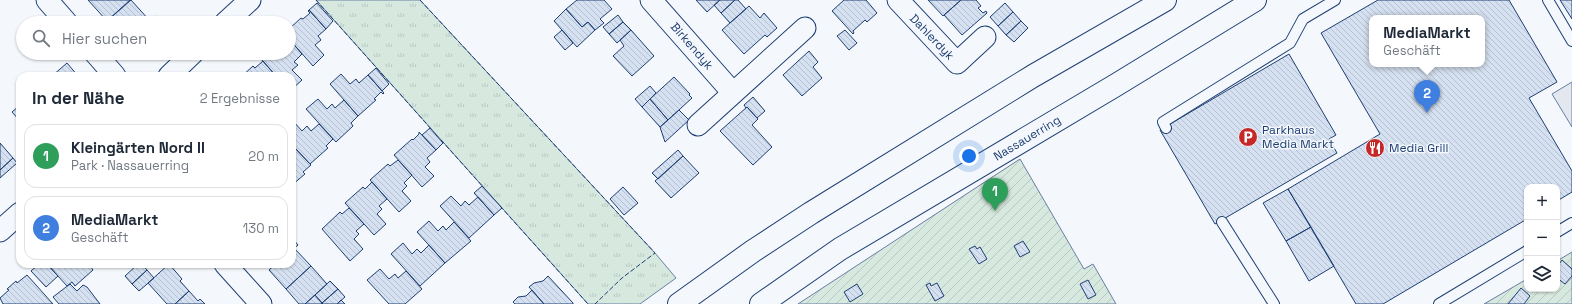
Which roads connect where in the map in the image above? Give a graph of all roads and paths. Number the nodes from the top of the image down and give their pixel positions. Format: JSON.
{"nodes":[{"id":1,"x":47,"y":0,"type":"edge"},
{"id":2,"x":250,"y":0,"type":"edge"},
{"id":3,"x":651,"y":0,"type":"edge"},
{"id":4,"x":898,"y":0,"type":"edge"},
{"id":5,"x":1165,"y":0,"type":"edge"},
{"id":6,"x":1255,"y":0,"type":"edge"},
{"id":7,"x":1335,"y":0,"type":"edge"},
{"id":8,"x":1548,"y":0,"type":"edge"},
{"id":9,"x":62,"y":16,"type":"edge"},
{"id":10,"x":233,"y":16,"type":"edge"},
{"id":11,"x":805,"y":28,"type":"dead end"},
{"id":12,"x":985,"y":37,"type":"dead end"},
{"id":13,"x":1572,"y":41,"type":"edge"},
{"id":14,"x":100,"y":60,"type":"edge"},
{"id":15,"x":186,"y":60,"type":"edge"},
{"id":16,"x":111,"y":72,"type":"edge"},
{"id":17,"x":173,"y":72,"type":"edge"},
{"id":18,"x":733,"y":93,"type":"junction"},
{"id":19,"x":698,"y":125,"type":"dead end"},
{"id":20,"x":1166,"y":128,"type":"dead end"},
{"id":21,"x":16,"y":217,"type":"edge"},
{"id":22,"x":1222,"y":222,"type":"dead end"},
{"id":23,"x":1572,"y":223,"type":"edge"},
{"id":24,"x":1560,"y":230,"type":"edge"},
{"id":25,"x":0,"y":231,"type":"edge"},
{"id":26,"x":1524,"y":253,"type":"edge"},
{"id":27,"x":229,"y":268,"type":"edge"},
{"id":28,"x":262,"y":304,"type":"edge"},
{"id":29,"x":679,"y":304,"type":"edge"},
{"id":30,"x":761,"y":304,"type":"edge"},
{"id":31,"x":1274,"y":304,"type":"edge"},
{"id":32,"x":1439,"y":304,"type":"edge"}],
"edges":[{"from":1,"to":9,"type":"street"},
{"from":2,"to":10,"type":"street"},
{"from":3,"to":18,"type":"street","name":"Birkendyk"},
{"from":4,"to":12,"type":"street","name":"Dahlerdyk"},
{"from":5,"to":29,"type":"main road"},
{"from":6,"to":30,"type":"main road","name":"Nassauerring"},
{"from":7,"to":20,"type":"lane"},
{"from":8,"to":13,"type":"lane"},
{"from":11,"to":18,"type":"street"},
{"from":14,"to":16,"type":"street"},
{"from":15,"to":17,"type":"street"},
{"from":18,"to":19,"type":"street"},
{"from":21,"to":25,"type":"street"},
{"from":22,"to":31,"type":"lane"},
{"from":23,"to":24,"type":"lane"},
{"from":26,"to":32,"type":"lane"},
{"from":27,"to":28,"type":"street"}]}
